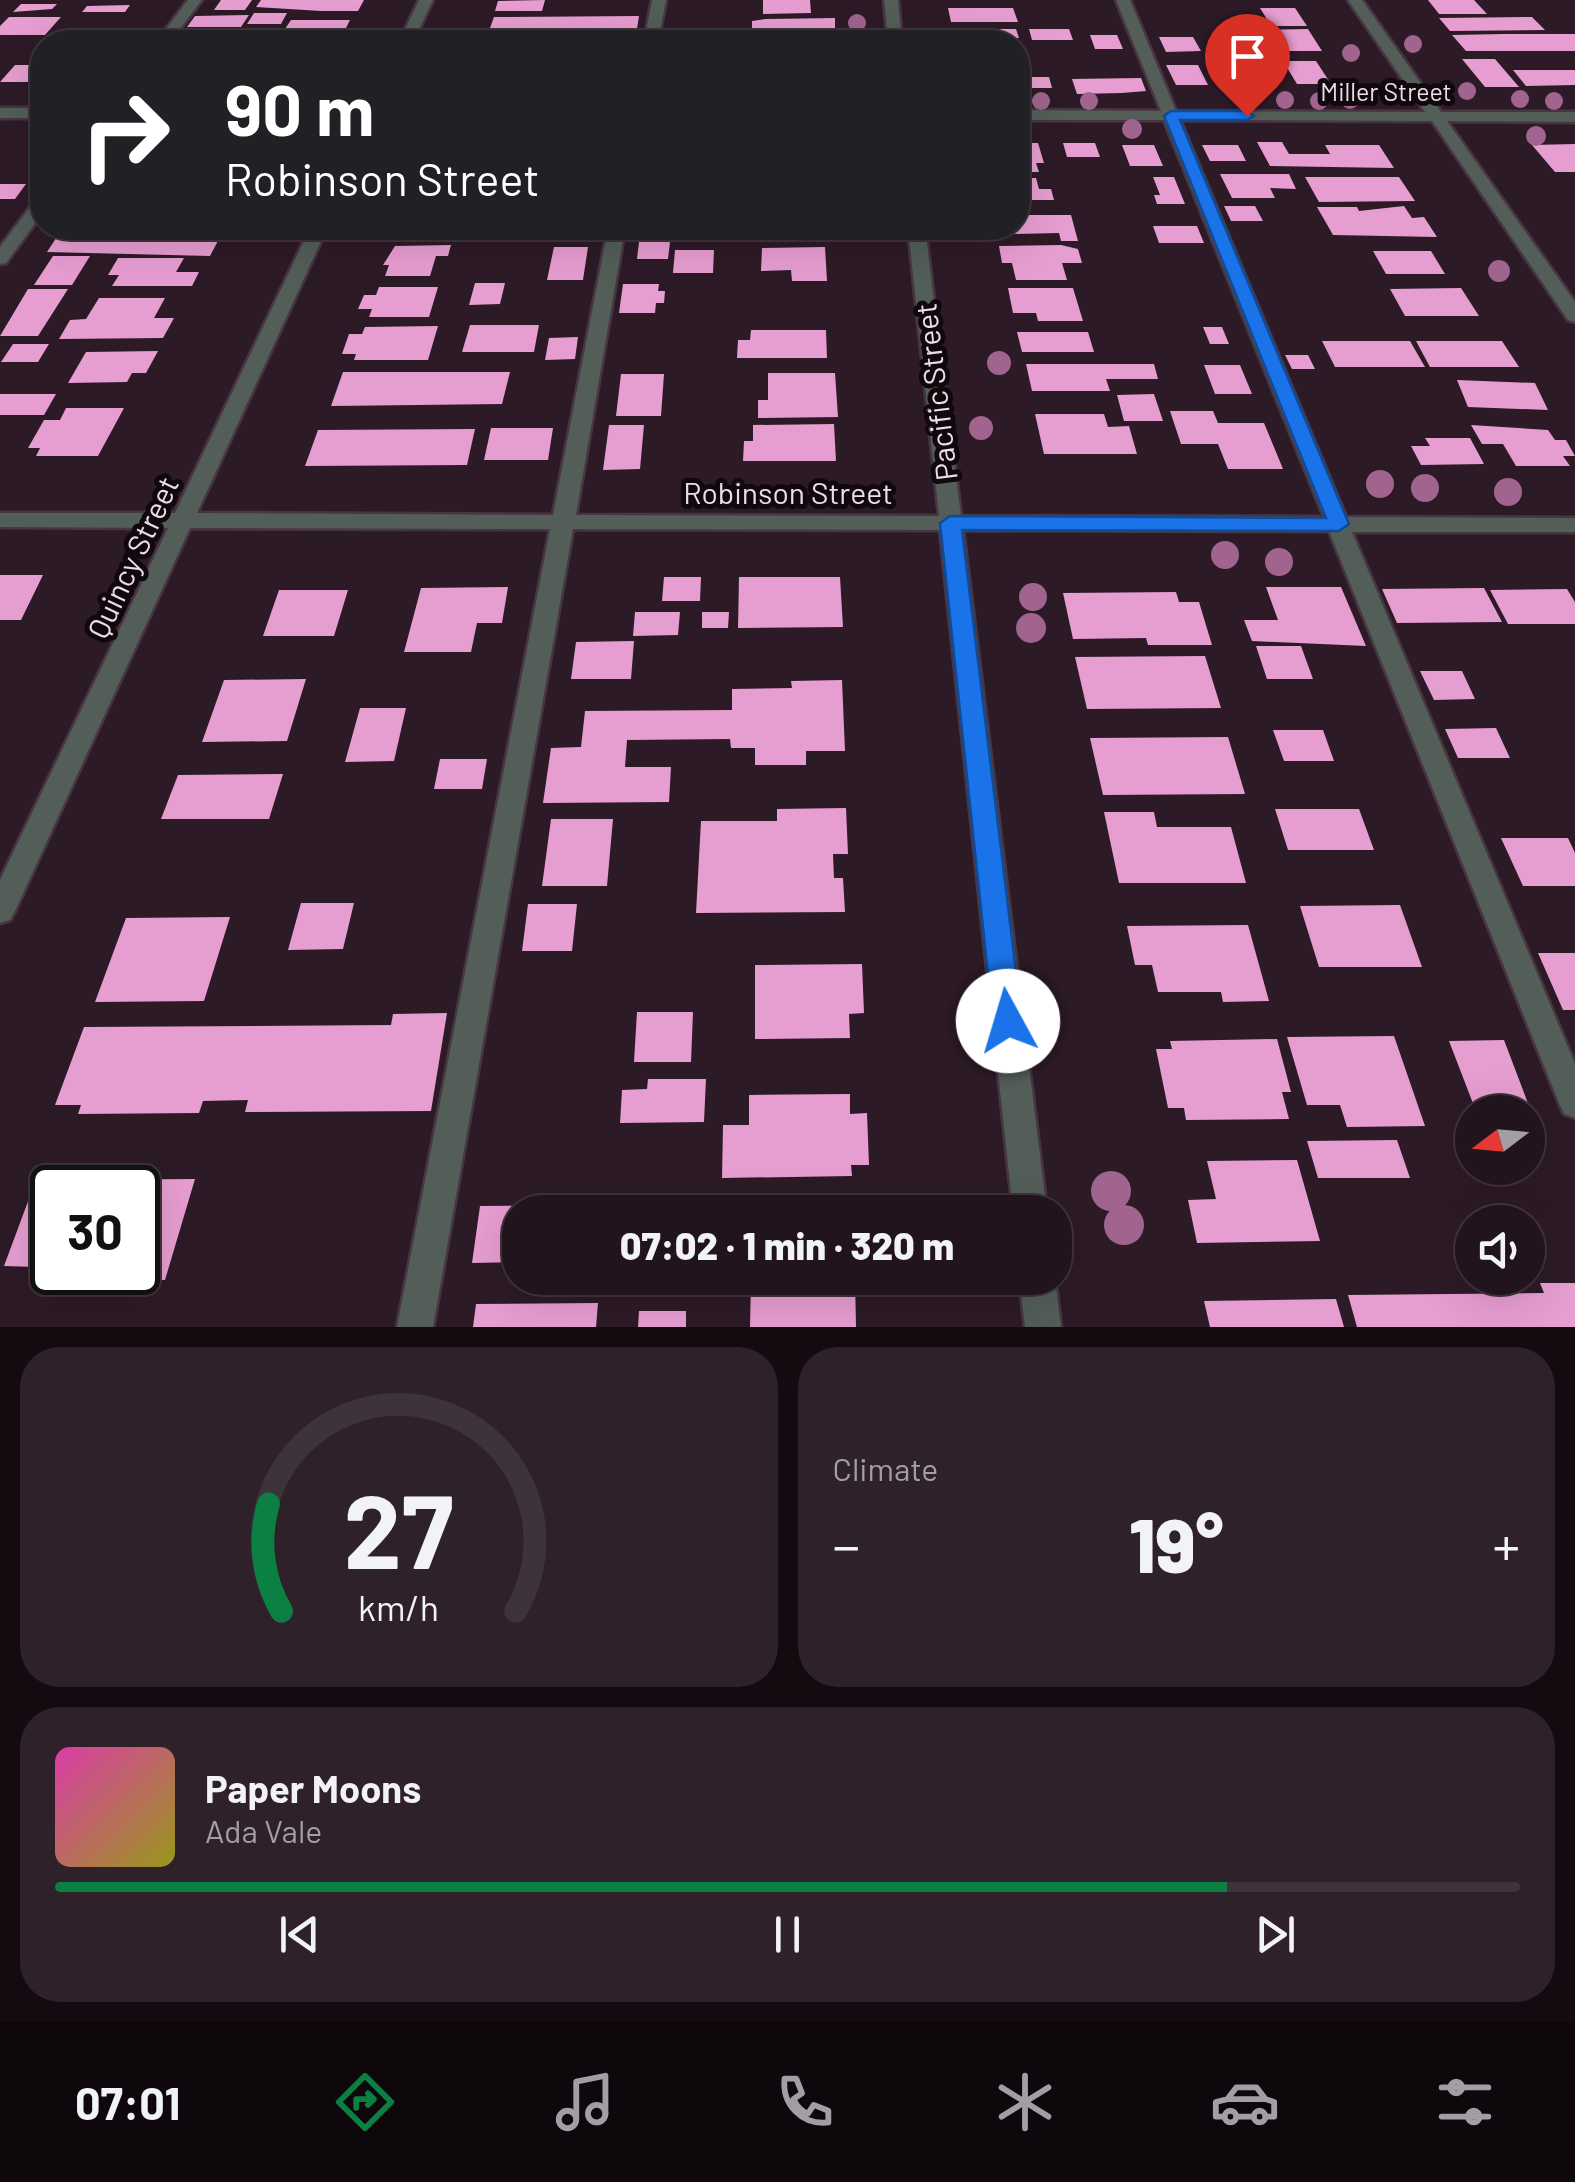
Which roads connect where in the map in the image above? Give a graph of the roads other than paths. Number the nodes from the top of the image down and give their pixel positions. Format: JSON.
{"nodes":[{"id":1,"x":195,"y":0,"type":"edge"},
{"id":2,"x":426,"y":0,"type":"edge"},
{"id":3,"x":659,"y":0,"type":"edge"},
{"id":4,"x":890,"y":0,"type":"edge"},
{"id":5,"x":1124,"y":0,"type":"edge"},
{"id":6,"x":1355,"y":0,"type":"edge"},
{"id":7,"x":172,"y":30,"type":"edge"},
{"id":8,"x":412,"y":30,"type":"edge"},
{"id":9,"x":653,"y":30,"type":"edge"},
{"id":10,"x":894,"y":30,"type":"edge"},
{"id":11,"x":0,"y":113,"type":"edge"},
{"id":12,"x":30,"y":113,"type":"edge"},
{"id":13,"x":1030,"y":115,"type":"edge"},
{"id":14,"x":1171,"y":116,"type":"junction"},
{"id":15,"x":1436,"y":116,"type":"junction"},
{"id":16,"x":1575,"y":116,"type":"edge"},
{"id":17,"x":30,"y":219,"type":"edge"},
{"id":18,"x":314,"y":240,"type":"edge"},
{"id":19,"x":616,"y":240,"type":"edge"},
{"id":20,"x":918,"y":240,"type":"edge"},
{"id":21,"x":0,"y":259,"type":"edge"},
{"id":22,"x":1575,"y":316,"type":"edge"},
{"id":23,"x":0,"y":520,"type":"edge"},
{"id":24,"x":182,"y":520,"type":"junction"},
{"id":25,"x":564,"y":522,"type":"junction"},
{"id":26,"x":950,"y":523,"type":"junction"},
{"id":27,"x":1339,"y":524,"type":"junction"},
{"id":28,"x":1575,"y":525,"type":"edge"},
{"id":29,"x":0,"y":911,"type":"edge"},
{"id":30,"x":1575,"y":1103,"type":"edge"},
{"id":31,"x":1028,"y":1195,"type":"edge"},
{"id":32,"x":1039,"y":1295,"type":"edge"},
{"id":33,"x":415,"y":1327,"type":"edge"},
{"id":34,"x":1043,"y":1327,"type":"edge"}],
"edges":[{"from":1,"to":7,"type":"street"},
{"from":2,"to":8,"type":"street"},
{"from":3,"to":9,"type":"street"},
{"from":4,"to":10,"type":"street"},
{"from":5,"to":14,"type":"street"},
{"from":6,"to":15,"type":"street"},
{"from":11,"to":12,"type":"street"},
{"from":13,"to":14,"type":"street","name":"Miller Street"},
{"from":14,"to":15,"type":"street","name":"Miller Street"},
{"from":14,"to":27,"type":"street"},
{"from":15,"to":16,"type":"street","name":"Miller Street"},
{"from":15,"to":22,"type":"street"},
{"from":17,"to":21,"type":"street"},
{"from":18,"to":24,"type":"street","name":"Quincy Street"},
{"from":19,"to":25,"type":"street"},
{"from":20,"to":26,"type":"street","name":"Pacific Street"},
{"from":23,"to":24,"type":"street","name":"Robinson Street"},
{"from":24,"to":25,"type":"street","name":"Robinson Street"},
{"from":24,"to":29,"type":"street","name":"Quincy Street"},
{"from":25,"to":26,"type":"street","name":"Robinson Street"},
{"from":25,"to":33,"type":"street"},
{"from":26,"to":27,"type":"street","name":"Robinson Street"},
{"from":26,"to":31,"type":"street","name":"Pacific Street"},
{"from":27,"to":28,"type":"street","name":"Robinson Street"},
{"from":27,"to":30,"type":"street"},
{"from":32,"to":34,"type":"street"}]}
